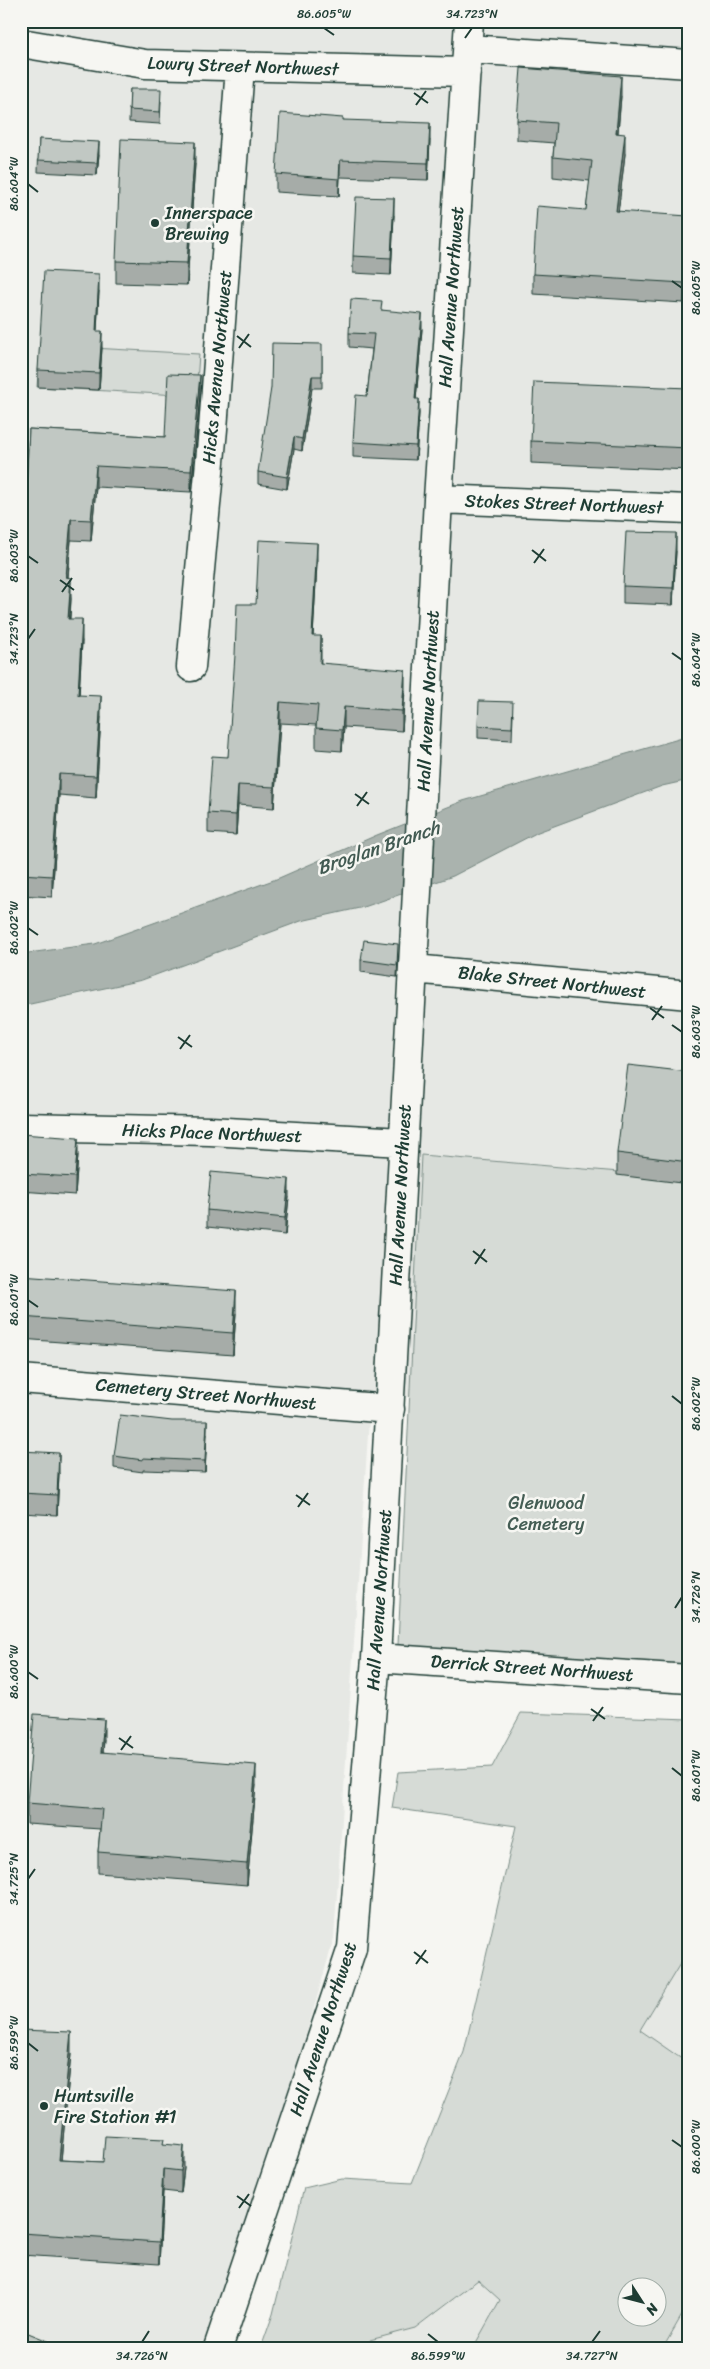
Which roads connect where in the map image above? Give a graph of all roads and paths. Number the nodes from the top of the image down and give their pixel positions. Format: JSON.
{"nodes":[{"id":1,"x":469,"y":21,"type":"edge"},
{"id":2,"x":21,"y":43,"type":"edge"},
{"id":3,"x":467,"y":61,"type":"junction"},
{"id":4,"x":689,"y":64,"type":"edge"},
{"id":5,"x":240,"y":67,"type":"junction"},
{"id":6,"x":438,"y":499,"type":"junction"},
{"id":7,"x":689,"y":509,"type":"edge"},
{"id":8,"x":191,"y":667,"type":"dead end"},
{"id":9,"x":414,"y":969,"type":"junction"},
{"id":10,"x":689,"y":995,"type":"edge"},
{"id":11,"x":21,"y":1127,"type":"edge"},
{"id":12,"x":402,"y":1142,"type":"junction"},
{"id":13,"x":21,"y":1379,"type":"edge"},
{"id":14,"x":390,"y":1409,"type":"junction"},
{"id":15,"x":376,"y":1658,"type":"junction"},
{"id":16,"x":689,"y":1679,"type":"edge"},
{"id":17,"x":218,"y":2348,"type":"edge"}],
"edges":[{"from":1,"to":3,"type":"street","name":"Hall Avenue Northwest"},
{"from":2,"to":5,"type":"street","name":"Lowry Street Northwest"},
{"from":3,"to":4,"type":"street","name":"Lowry Street Northwest"},
{"from":3,"to":5,"type":"street","name":"Lowry Street Northwest"},
{"from":3,"to":6,"type":"street","name":"Hall Avenue Northwest"},
{"from":5,"to":8,"type":"street","name":"Hicks Avenue Northwest"},
{"from":6,"to":7,"type":"street","name":"Stokes Street Northwest"},
{"from":6,"to":9,"type":"street","name":"Hall Avenue Northwest"},
{"from":9,"to":10,"type":"street","name":"Blake Street Northwest"},
{"from":9,"to":12,"type":"street","name":"Hall Avenue Northwest"},
{"from":11,"to":12,"type":"street","name":"Hicks Place Northwest"},
{"from":12,"to":14,"type":"street","name":"Hall Avenue Northwest"},
{"from":13,"to":14,"type":"street","name":"Cemetery Street Northwest"},
{"from":14,"to":15,"type":"street","name":"Hall Avenue Northwest"},
{"from":15,"to":16,"type":"street","name":"Derrick Street Northwest"},
{"from":15,"to":17,"type":"street","name":"Hall Avenue Northwest"}]}
